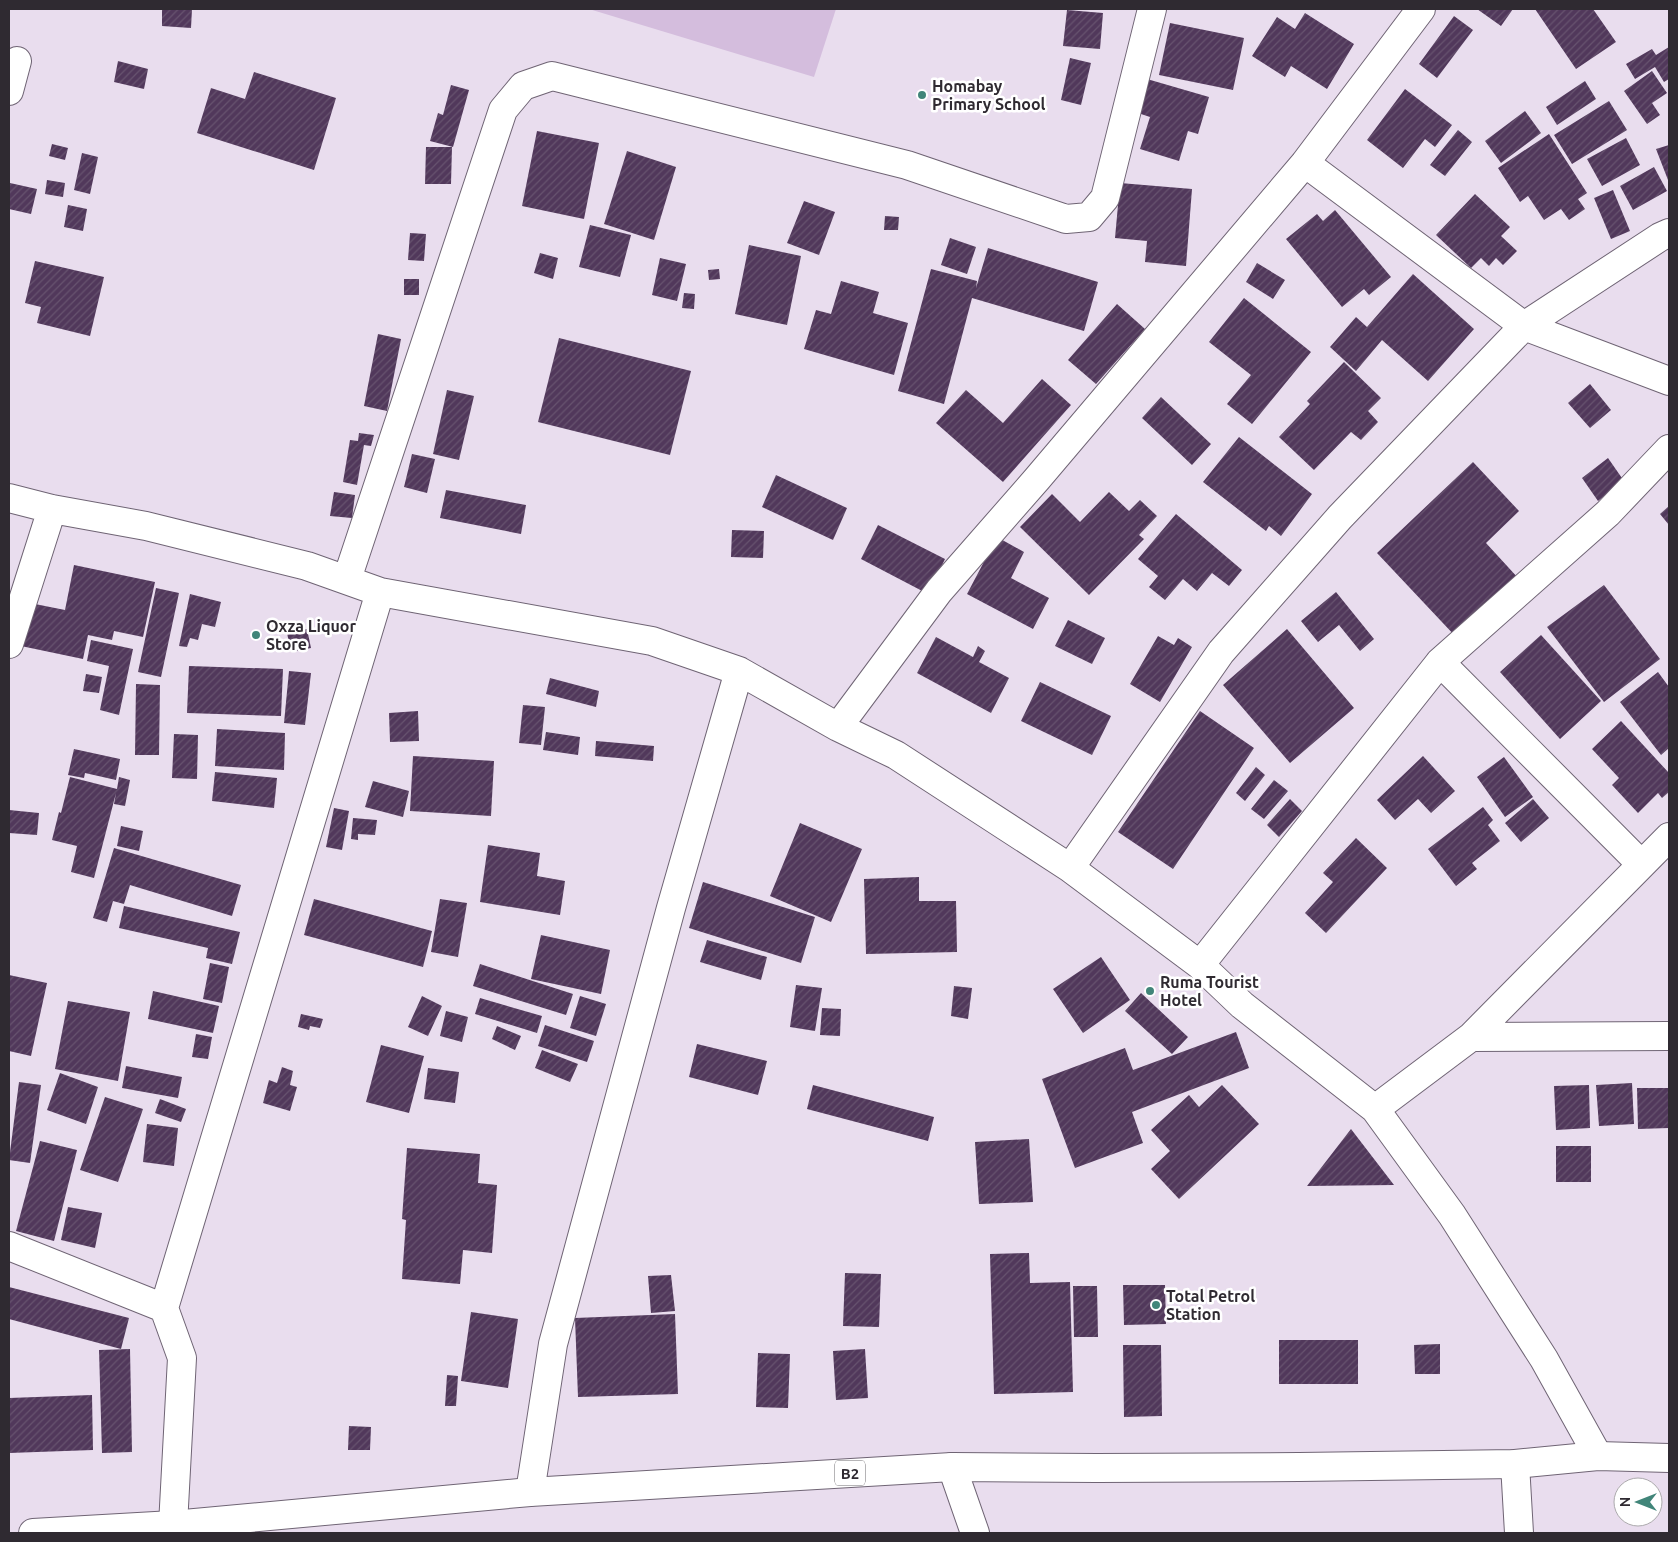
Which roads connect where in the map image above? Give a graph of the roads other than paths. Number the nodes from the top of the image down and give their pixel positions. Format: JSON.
{"nodes":[{"id":1,"x":1152,"y":9,"type":"edge"},
{"id":2,"x":1422,"y":9,"type":"edge"},
{"id":3,"x":17,"y":62,"type":"dead end"},
{"id":4,"x":9,"y":91,"type":"edge"},
{"id":5,"x":1305,"y":163,"type":"junction"},
{"id":6,"x":1669,"y":233,"type":"edge"},
{"id":7,"x":1524,"y":326,"type":"junction"},
{"id":8,"x":1669,"y":381,"type":"edge"},
{"id":9,"x":1669,"y":449,"type":"edge"},
{"id":10,"x":9,"y":498,"type":"edge"},
{"id":11,"x":52,"y":509,"type":"junction"},
{"id":12,"x":347,"y":579,"type":"junction"},
{"id":13,"x":380,"y":592,"type":"junction"},
{"id":14,"x":9,"y":644,"type":"edge"},
{"id":15,"x":1440,"y":662,"type":"junction"},
{"id":16,"x":738,"y":671,"type":"junction"},
{"id":17,"x":838,"y":727,"type":"junction"},
{"id":18,"x":1669,"y":837,"type":"edge"},
{"id":19,"x":1641,"y":864,"type":"junction"},
{"id":20,"x":1070,"y":868,"type":"junction"},
{"id":21,"x":1200,"y":965,"type":"junction"},
{"id":22,"x":1669,"y":1036,"type":"edge"},
{"id":23,"x":1470,"y":1037,"type":"junction"},
{"id":24,"x":1375,"y":1109,"type":"junction"},
{"id":25,"x":9,"y":1246,"type":"edge"},
{"id":26,"x":164,"y":1308,"type":"junction"},
{"id":27,"x":1598,"y":1456,"type":"junction"},
{"id":28,"x":1669,"y":1458,"type":"edge"},
{"id":29,"x":1515,"y":1464,"type":"junction"},
{"id":30,"x":952,"y":1467,"type":"junction"},
{"id":31,"x":530,"y":1492,"type":"junction"},
{"id":32,"x":173,"y":1525,"type":"junction"},
{"id":33,"x":34,"y":1533,"type":"edge"},
{"id":34,"x":975,"y":1533,"type":"edge"},
{"id":35,"x":1519,"y":1533,"type":"edge"}],
"edges":[{"from":1,"to":12,"type":"main road"},
{"from":2,"to":5,"type":"main road"},
{"from":3,"to":4,"type":"main road"},
{"from":5,"to":7,"type":"main road"},
{"from":5,"to":17,"type":"main road"},
{"from":6,"to":7,"type":"main road"},
{"from":7,"to":8,"type":"main road"},
{"from":7,"to":20,"type":"main road"},
{"from":9,"to":15,"type":"main road"},
{"from":10,"to":11,"type":"main road"},
{"from":11,"to":12,"type":"main road"},
{"from":11,"to":14,"type":"main road"},
{"from":12,"to":13,"type":"main road"},
{"from":13,"to":16,"type":"main road"},
{"from":13,"to":26,"type":"main road"},
{"from":15,"to":19,"type":"main road"},
{"from":15,"to":21,"type":"main road"},
{"from":16,"to":17,"type":"main road"},
{"from":16,"to":31,"type":"main road"},
{"from":17,"to":20,"type":"main road"},
{"from":18,"to":19,"type":"main road"},
{"from":19,"to":23,"type":"main road"},
{"from":20,"to":21,"type":"main road"},
{"from":21,"to":24,"type":"main road"},
{"from":22,"to":23,"type":"main road"},
{"from":23,"to":24,"type":"main road"},
{"from":24,"to":27,"type":"main road"},
{"from":25,"to":26,"type":"main road"},
{"from":26,"to":32,"type":"main road"},
{"from":27,"to":28,"type":"main road","number":"B2"},
{"from":27,"to":29,"type":"main road","number":"B2"},
{"from":29,"to":30,"type":"main road","number":"B2"},
{"from":29,"to":35,"type":"main road"},
{"from":30,"to":31,"type":"main road","number":"B2"},
{"from":30,"to":34,"type":"main road"},
{"from":31,"to":32,"type":"main road","number":"B2"},
{"from":32,"to":33,"type":"main road","number":"B2"}]}
